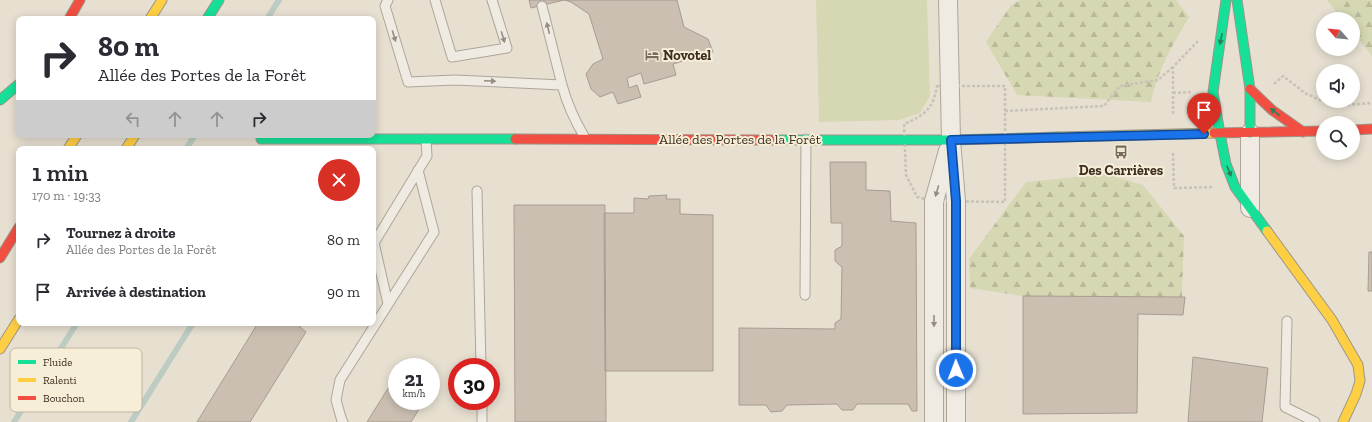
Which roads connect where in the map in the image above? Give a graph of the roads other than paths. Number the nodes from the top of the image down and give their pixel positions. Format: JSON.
{"nodes":[{"id":1,"x":80,"y":0,"type":"edge"},
{"id":2,"x":162,"y":0,"type":"edge"},
{"id":3,"x":219,"y":0,"type":"edge"},
{"id":4,"x":388,"y":0,"type":"edge"},
{"id":5,"x":435,"y":0,"type":"edge"},
{"id":6,"x":492,"y":0,"type":"edge"},
{"id":7,"x":948,"y":0,"type":"edge"},
{"id":8,"x":1226,"y":0,"type":"edge"},
{"id":9,"x":1237,"y":0,"type":"edge"},
{"id":10,"x":542,"y":6,"type":"dead end"},
{"id":11,"x":71,"y":16,"type":"edge"},
{"id":12,"x":152,"y":16,"type":"edge"},
{"id":13,"x":209,"y":16,"type":"edge"},
{"id":14,"x":562,"y":84,"type":"junction"},
{"id":15,"x":16,"y":87,"type":"edge"},
{"id":16,"x":1250,"y":89,"type":"junction"},
{"id":17,"x":0,"y":100,"type":"edge"},
{"id":18,"x":1360,"y":130,"type":"edge"},
{"id":19,"x":1372,"y":130,"type":"edge"},
{"id":20,"x":1316,"y":131,"type":"edge"},
{"id":21,"x":1303,"y":132,"type":"junction"},
{"id":22,"x":1250,"y":133,"type":"junction"},
{"id":23,"x":1220,"y":134,"type":"junction"},
{"id":24,"x":261,"y":139,"type":"dead end"},
{"id":25,"x":426,"y":139,"type":"junction"},
{"id":26,"x":586,"y":139,"type":"junction"},
{"id":27,"x":806,"y":139,"type":"junction"},
{"id":28,"x":951,"y":140,"type":"junction"},
{"id":29,"x":418,"y":170,"type":"junction"},
{"id":30,"x":477,"y":192,"type":"dead end"},
{"id":31,"x":1250,"y":208,"type":"junction"},
{"id":32,"x":16,"y":232,"type":"edge"},
{"id":33,"x":376,"y":240,"type":"edge"},
{"id":34,"x":376,"y":252,"type":"edge"},
{"id":35,"x":0,"y":258,"type":"edge"},
{"id":36,"x":805,"y":295,"type":"dead end"},
{"id":37,"x":388,"y":304,"type":"junction"},
{"id":38,"x":1287,"y":321,"type":"dead end"},
{"id":39,"x":376,"y":323,"type":"edge"},
{"id":40,"x":16,"y":324,"type":"edge"},
{"id":41,"x":374,"y":326,"type":"edge"},
{"id":42,"x":0,"y":349,"type":"edge"},
{"id":43,"x":481,"y":358,"type":"edge"},
{"id":44,"x":482,"y":410,"type":"edge"},
{"id":45,"x":343,"y":422,"type":"edge"},
{"id":46,"x":482,"y":422,"type":"edge"},
{"id":47,"x":934,"y":422,"type":"edge"},
{"id":48,"x":956,"y":422,"type":"edge"},
{"id":49,"x":1315,"y":422,"type":"edge"},
{"id":50,"x":1343,"y":422,"type":"edge"}],
"edges":[{"from":1,"to":11,"type":"main road"},
{"from":2,"to":12,"type":"main road"},
{"from":3,"to":13,"type":"main road"},
{"from":4,"to":14,"type":"lane","one_way":true},
{"from":6,"to":5,"type":"lane","one_way":true},
{"from":7,"to":28,"type":"street"},
{"from":8,"to":23,"type":"main road","one_way":true},
{"from":9,"to":16,"type":"main road"},
{"from":14,"to":10,"type":"lane","one_way":true},
{"from":14,"to":26,"type":"lane"},
{"from":15,"to":17,"type":"main road"},
{"from":21,"to":16,"type":"main road","one_way":true},
{"from":16,"to":22,"type":"main road"},
{"from":18,"to":19,"type":"main road"},
{"from":20,"to":21,"type":"main road","name":"Allée des Portes de la Forêt"},
{"from":21,"to":22,"type":"main road","name":"Allée des Portes de la Forêt"},
{"from":22,"to":23,"type":"main road","name":"Allée des Portes de la Forêt"},
{"from":22,"to":31,"type":"street"},
{"from":23,"to":28,"type":"main road","name":"Allée des Portes de la Forêt"},
{"from":23,"to":31,"type":"main road","one_way":true},
{"from":24,"to":25,"type":"main road","name":"Allée des Portes de la Forêt"},
{"from":25,"to":26,"type":"main road","name":"Allée des Portes de la Forêt"},
{"from":25,"to":29,"type":"lane"},
{"from":26,"to":27,"type":"main road","name":"Allée des Portes de la Forêt"},
{"from":27,"to":28,"type":"main road","name":"Allée des Portes de la Forêt"},
{"from":27,"to":36,"type":"lane"},
{"from":28,"to":47,"type":"street","one_way":true},
{"from":28,"to":48,"type":"street"},
{"from":29,"to":33,"type":"lane"},
{"from":29,"to":37,"type":"lane"},
{"from":30,"to":43,"type":"lane"},
{"from":31,"to":50,"type":"main road"},
{"from":32,"to":35,"type":"main road"},
{"from":34,"to":37,"type":"lane"},
{"from":37,"to":39,"type":"lane"},
{"from":38,"to":49,"type":"lane"},
{"from":40,"to":42,"type":"main road"},
{"from":41,"to":45,"type":"lane"},
{"from":44,"to":46,"type":"lane"}]}
